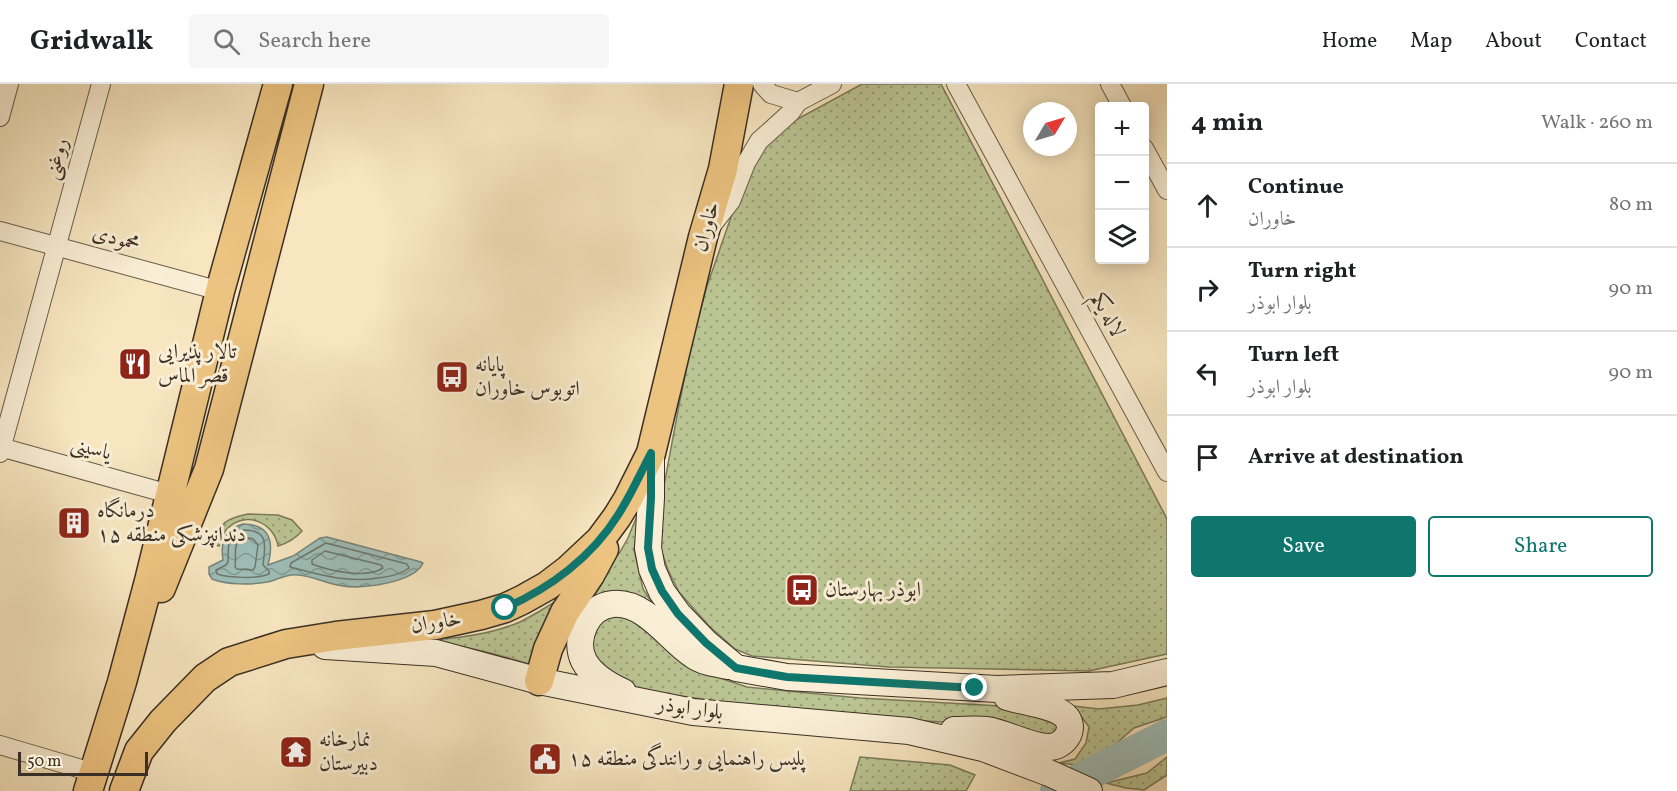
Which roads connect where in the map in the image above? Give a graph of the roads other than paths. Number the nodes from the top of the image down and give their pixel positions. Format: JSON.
{"nodes":[{"id":1,"x":9,"y":84,"type":"edge"},
{"id":2,"x":101,"y":84,"type":"edge"},
{"id":3,"x":278,"y":84,"type":"edge"},
{"id":4,"x":309,"y":84,"type":"edge"},
{"id":5,"x":739,"y":84,"type":"edge"},
{"id":6,"x":762,"y":84,"type":"edge"},
{"id":7,"x":832,"y":84,"type":"edge"},
{"id":8,"x":956,"y":84,"type":"edge"},
{"id":9,"x":1110,"y":84,"type":"edge"},
{"id":10,"x":798,"y":102,"type":"junction"},
{"id":11,"x":1120,"y":102,"type":"edge"},
{"id":12,"x":0,"y":117,"type":"edge"},
{"id":13,"x":1148,"y":156,"type":"edge"},
{"id":14,"x":1167,"y":190,"type":"edge"},
{"id":15,"x":0,"y":231,"type":"edge"},
{"id":16,"x":703,"y":237,"type":"junction"},
{"id":17,"x":56,"y":247,"type":"junction"},
{"id":18,"x":220,"y":291,"type":"junction"},
{"id":19,"x":0,"y":449,"type":"edge"},
{"id":20,"x":651,"y":453,"type":"junction"},
{"id":21,"x":1167,"y":472,"type":"edge"},
{"id":22,"x":169,"y":494,"type":"junction"},
{"id":23,"x":628,"y":499,"type":"junction"},
{"id":24,"x":286,"y":644,"type":"junction"},
{"id":25,"x":736,"y":668,"type":"junction"},
{"id":26,"x":1167,"y":672,"type":"edge"},
{"id":27,"x":538,"y":681,"type":"junction"},
{"id":28,"x":122,"y":682,"type":"junction"},
{"id":29,"x":975,"y":688,"type":"junction"},
{"id":30,"x":693,"y":712,"type":"junction"},
{"id":31,"x":909,"y":731,"type":"junction"},
{"id":32,"x":0,"y":745,"type":"edge"},
{"id":33,"x":92,"y":782,"type":"edge"},
{"id":34,"x":124,"y":791,"type":"edge"},
{"id":35,"x":1089,"y":791,"type":"edge"}],
"edges":[{"from":1,"to":12,"type":"street"},
{"from":2,"to":17,"type":"street","name":"روغنی"},
{"from":3,"to":18,"type":"main road"},
{"from":4,"to":28,"type":"main road"},
{"from":5,"to":16,"type":"main road","name":"خاوران"},
{"from":6,"to":10,"type":"street"},
{"from":7,"to":10,"type":"street"},
{"from":8,"to":21,"type":"street","name":"لاله یکم"},
{"from":9,"to":11,"type":"street"},
{"from":10,"to":16,"type":"street"},
{"from":13,"to":14,"type":"street"},
{"from":15,"to":17,"type":"street","name":"محمودی"},
{"from":16,"to":20,"type":"main road","name":"خاوران"},
{"from":17,"to":18,"type":"street","name":"محمودی"},
{"from":17,"to":19,"type":"street","name":"روغنی"},
{"from":18,"to":22,"type":"main road"},
{"from":19,"to":22,"type":"street","name":"یاسینی"},
{"from":20,"to":23,"type":"main road","name":"خاوران"},
{"from":20,"to":25,"type":"main road"},
{"from":22,"to":28,"type":"main road"},
{"from":23,"to":24,"type":"main road","name":"خاوران"},
{"from":23,"to":27,"type":"main road"},
{"from":24,"to":27,"type":"main road","name":"بلوار ابوذر"},
{"from":24,"to":34,"type":"main road","name":"خاوران"},
{"from":25,"to":29,"type":"main road"},
{"from":25,"to":30,"type":"main road"},
{"from":26,"to":29,"type":"main road"},
{"from":27,"to":30,"type":"main road","name":"بلوار ابوذر"},
{"from":28,"to":33,"type":"main road"},
{"from":29,"to":31,"type":"main road"},
{"from":30,"to":31,"type":"main road","name":"بلوار ابوذر"},
{"from":31,"to":35,"type":"main road","name":"بلوار ابوذر"},
{"from":32,"to":33,"type":"street"}]}
